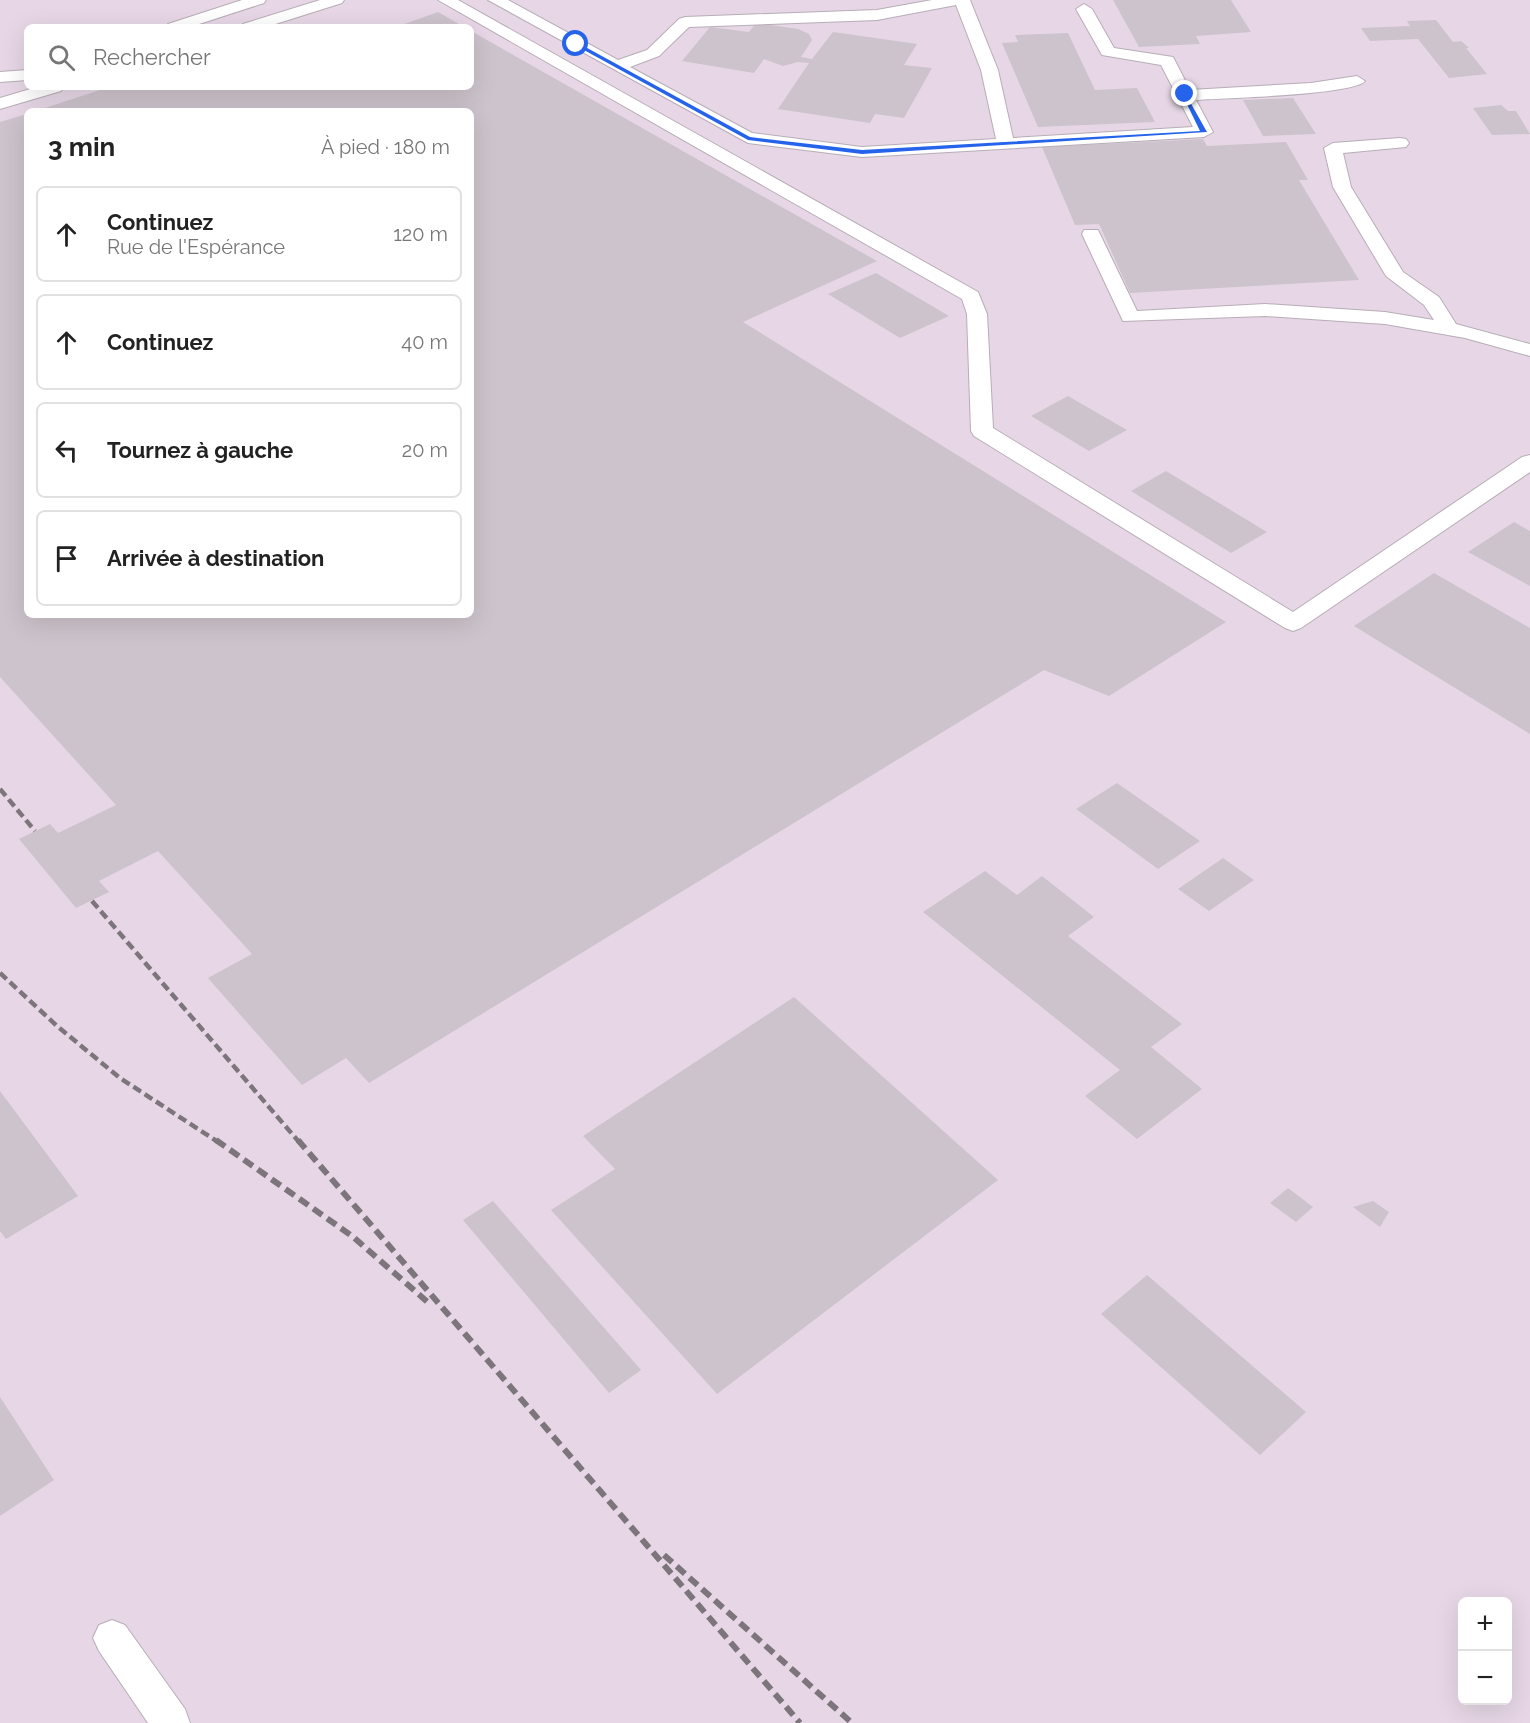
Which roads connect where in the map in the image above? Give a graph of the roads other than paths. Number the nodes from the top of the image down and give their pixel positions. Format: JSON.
{"nodes":[{"id":1,"x":258,"y":0,"type":"edge"},
{"id":2,"x":336,"y":0,"type":"edge"},
{"id":3,"x":446,"y":0,"type":"edge"},
{"id":4,"x":496,"y":0,"type":"edge"},
{"id":5,"x":960,"y":0,"type":"edge"},
{"id":6,"x":1084,"y":9,"type":"dead end"},
{"id":7,"x":183,"y":24,"type":"edge"},
{"id":8,"x":259,"y":24,"type":"edge"},
{"id":9,"x":616,"y":66,"type":"junction"},
{"id":10,"x":24,"y":75,"type":"edge"},
{"id":11,"x":0,"y":77,"type":"edge"},
{"id":12,"x":1357,"y":81,"type":"dead end"},
{"id":13,"x":45,"y":90,"type":"edge"},
{"id":14,"x":1185,"y":94,"type":"junction"},
{"id":15,"x":0,"y":104,"type":"edge"},
{"id":16,"x":1005,"y":143,"type":"junction"},
{"id":17,"x":1400,"y":143,"type":"dead end"},
{"id":18,"x":1091,"y":234,"type":"dead end"},
{"id":19,"x":1449,"y":329,"type":"junction"},
{"id":20,"x":1530,"y":350,"type":"edge"},
{"id":21,"x":1530,"y":462,"type":"edge"},
{"id":22,"x":112,"y":1638,"type":"dead end"},
{"id":23,"x":171,"y":1723,"type":"edge"}],
"edges":[{"from":1,"to":7,"type":"lane"},
{"from":2,"to":8,"type":"lane"},
{"from":3,"to":21,"type":"lane"},
{"from":4,"to":9,"type":"lane"},
{"from":5,"to":9,"type":"lane"},
{"from":5,"to":16,"type":"lane"},
{"from":6,"to":14,"type":"lane"},
{"from":9,"to":16,"type":"lane"},
{"from":10,"to":11,"type":"lane"},
{"from":12,"to":14,"type":"lane"},
{"from":13,"to":15,"type":"lane"},
{"from":14,"to":16,"type":"lane"},
{"from":17,"to":19,"type":"lane"},
{"from":18,"to":19,"type":"lane"},
{"from":19,"to":20,"type":"lane"},
{"from":22,"to":23,"type":"lane"}]}
